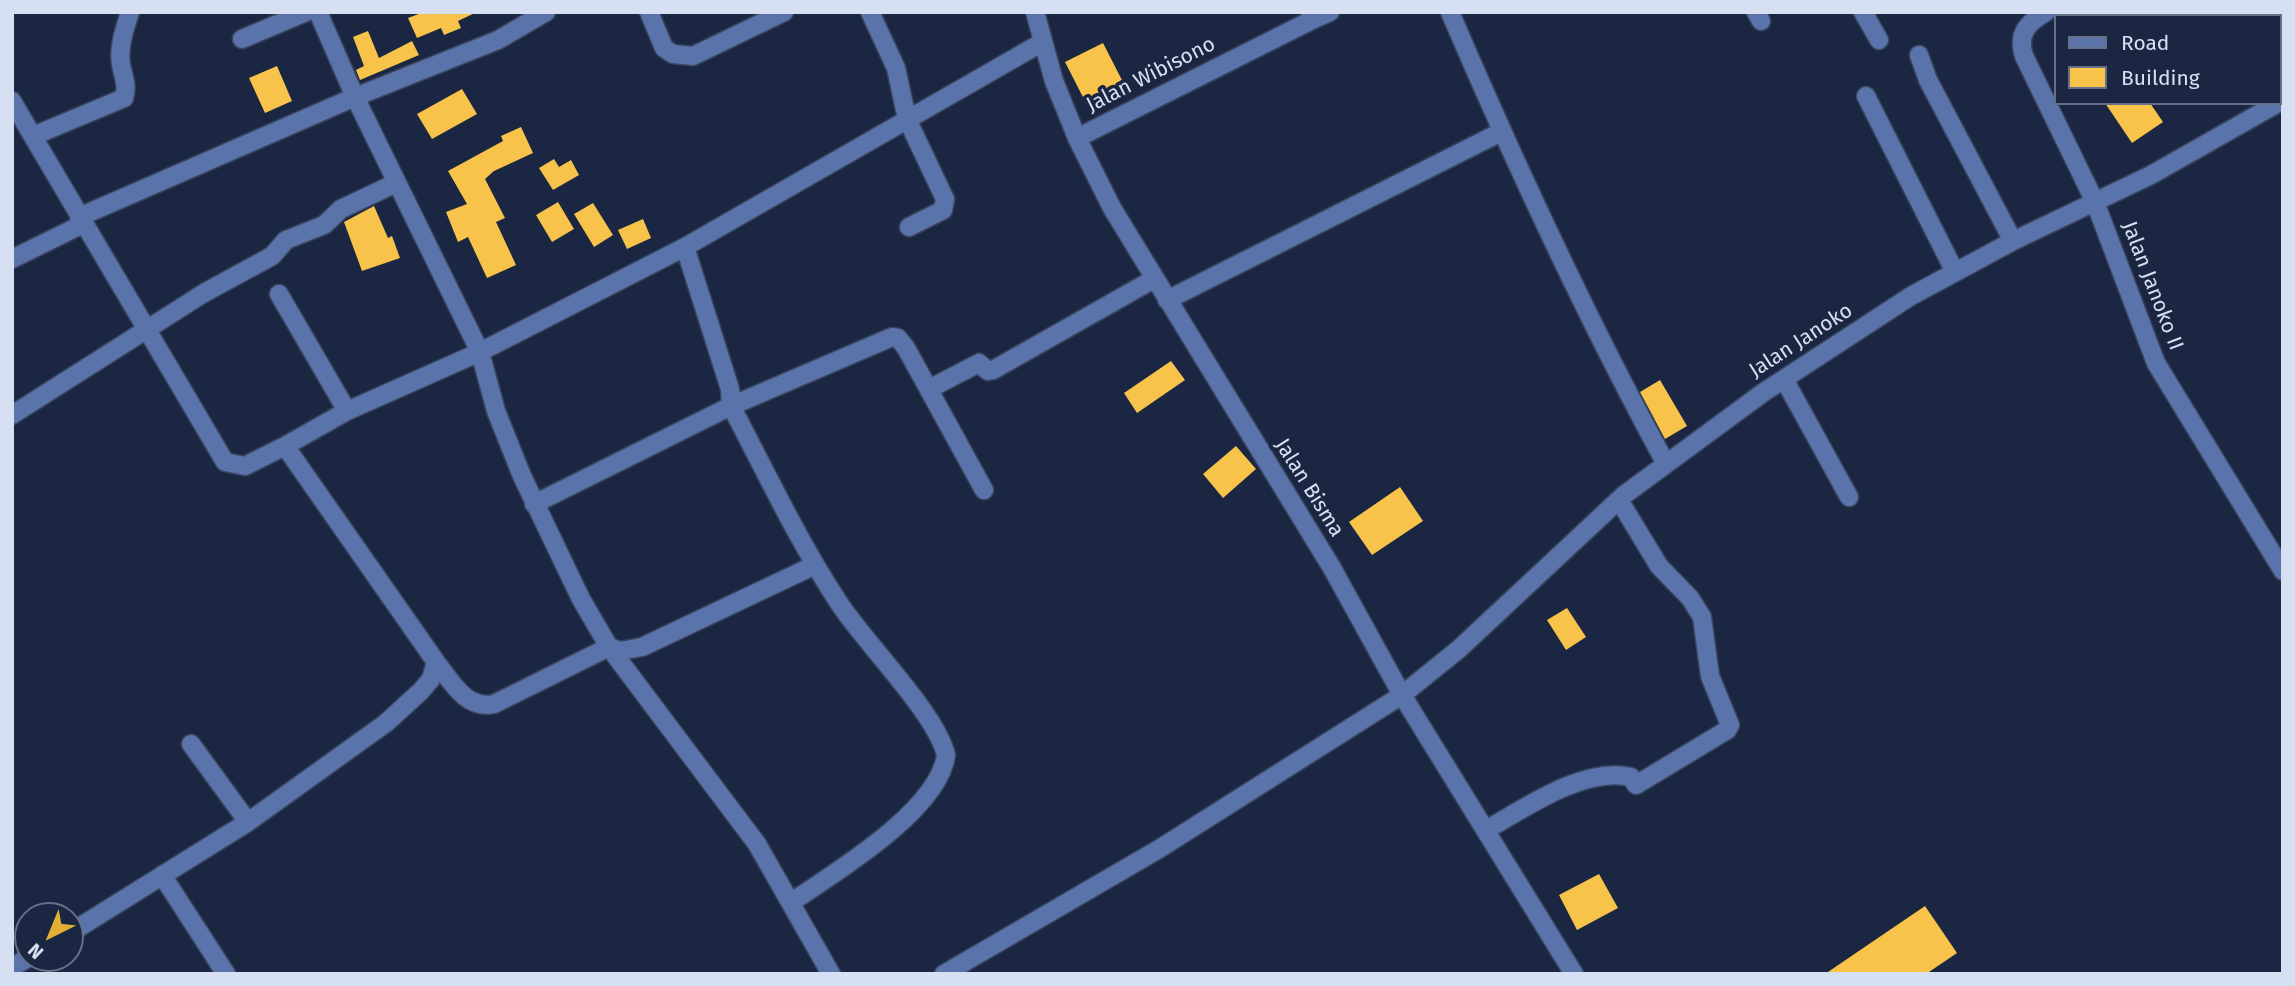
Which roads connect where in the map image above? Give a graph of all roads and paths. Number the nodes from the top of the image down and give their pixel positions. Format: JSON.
{"nodes":[{"id":1,"x":130,"y":12,"type":"edge"},
{"id":2,"x":306,"y":12,"type":"edge"},
{"id":3,"x":318,"y":12,"type":"edge"},
{"id":4,"x":546,"y":12,"type":"edge"},
{"id":5,"x":649,"y":12,"type":"edge"},
{"id":6,"x":784,"y":12,"type":"edge"},
{"id":7,"x":870,"y":12,"type":"edge"},
{"id":8,"x":1035,"y":12,"type":"edge"},
{"id":9,"x":1450,"y":12,"type":"edge"},
{"id":10,"x":1863,"y":12,"type":"edge"},
{"id":11,"x":2046,"y":12,"type":"edge"},
{"id":12,"x":1318,"y":15,"type":"edge"},
{"id":13,"x":242,"y":39,"type":"dead end"},
{"id":14,"x":1879,"y":40,"type":"dead end"},
{"id":15,"x":1041,"y":43,"type":"junction"},
{"id":16,"x":1919,"y":55,"type":"dead end"},
{"id":17,"x":1866,"y":96,"type":"dead end"},
{"id":18,"x":355,"y":97,"type":"junction"},
{"id":19,"x":12,"y":101,"type":"edge"},
{"id":20,"x":2274,"y":105,"type":"edge"},
{"id":21,"x":907,"y":119,"type":"junction"},
{"id":22,"x":1501,"y":132,"type":"junction"},
{"id":23,"x":33,"y":136,"type":"junction"},
{"id":24,"x":1077,"y":138,"type":"junction"},
{"id":25,"x":396,"y":183,"type":"junction"},
{"id":26,"x":2095,"y":202,"type":"junction"},
{"id":27,"x":81,"y":220,"type":"junction"},
{"id":28,"x":909,"y":226,"type":"dead end"},
{"id":29,"x":2013,"y":241,"type":"junction"},
{"id":30,"x":685,"y":247,"type":"junction"},
{"id":31,"x":12,"y":259,"type":"edge"},
{"id":32,"x":1955,"y":272,"type":"junction"},
{"id":33,"x":1154,"y":279,"type":"junction"},
{"id":34,"x":279,"y":294,"type":"dead end"},
{"id":35,"x":1167,"y":300,"type":"junction"},
{"id":36,"x":147,"y":333,"type":"junction"},
{"id":37,"x":480,"y":352,"type":"junction"},
{"id":38,"x":1784,"y":379,"type":"junction"},
{"id":39,"x":929,"y":389,"type":"junction"},
{"id":40,"x":731,"y":406,"type":"junction"},
{"id":41,"x":347,"y":411,"type":"junction"},
{"id":42,"x":12,"y":415,"type":"edge"},
{"id":43,"x":285,"y":446,"type":"junction"},
{"id":44,"x":1666,"y":464,"type":"junction"},
{"id":45,"x":984,"y":490,"type":"dead end"},
{"id":46,"x":1849,"y":497,"type":"dead end"},
{"id":47,"x":1619,"y":500,"type":"junction"},
{"id":48,"x":534,"y":504,"type":"junction"},
{"id":49,"x":815,"y":565,"type":"junction"},
{"id":50,"x":2283,"y":571,"type":"edge"},
{"id":51,"x":609,"y":647,"type":"junction"},
{"id":52,"x":436,"y":662,"type":"junction"},
{"id":53,"x":1402,"y":695,"type":"junction"},
{"id":54,"x":191,"y":744,"type":"dead end"},
{"id":55,"x":248,"y":822,"type":"junction"},
{"id":56,"x":1486,"y":830,"type":"junction"},
{"id":57,"x":162,"y":875,"type":"junction"},
{"id":58,"x":793,"y":901,"type":"junction"},
{"id":59,"x":84,"y":924,"type":"edge"},
{"id":60,"x":226,"y":974,"type":"edge"},
{"id":61,"x":831,"y":974,"type":"edge"},
{"id":62,"x":944,"y":974,"type":"edge"},
{"id":63,"x":1574,"y":974,"type":"edge"}],
"edges":[{"from":1,"to":23,"type":"street"},
{"from":2,"to":13,"type":"street"},
{"from":3,"to":18,"type":"street"},
{"from":4,"to":18,"type":"street"},
{"from":5,"to":6,"type":"street"},
{"from":7,"to":21,"type":"street"},
{"from":8,"to":15,"type":"street","name":"Jalan Bisma"},
{"from":9,"to":22,"type":"street"},
{"from":10,"to":14,"type":"street"},
{"from":11,"to":26,"type":"street","name":"Jalan Janoko II"},
{"from":12,"to":24,"type":"street","name":"Jalan Wibisono"},
{"from":15,"to":21,"type":"street"},
{"from":15,"to":24,"type":"street","name":"Jalan Bisma"},
{"from":16,"to":29,"type":"street"},
{"from":17,"to":32,"type":"street"},
{"from":18,"to":25,"type":"street"},
{"from":18,"to":27,"type":"street"},
{"from":19,"to":23,"type":"street"},
{"from":20,"to":26,"type":"street","name":"Jalan Janoko"},
{"from":21,"to":28,"type":"street"},
{"from":21,"to":30,"type":"street"},
{"from":22,"to":35,"type":"street"},
{"from":22,"to":44,"type":"street"},
{"from":23,"to":27,"type":"street"},
{"from":24,"to":33,"type":"street","name":"Jalan Bisma"},
{"from":25,"to":36,"type":"street"},
{"from":25,"to":37,"type":"street"},
{"from":26,"to":29,"type":"street","name":"Jalan Janoko"},
{"from":26,"to":50,"type":"street","name":"Jalan Janoko II"},
{"from":27,"to":31,"type":"street"},
{"from":27,"to":36,"type":"street"},
{"from":29,"to":32,"type":"street","name":"Jalan Janoko"},
{"from":30,"to":37,"type":"street"},
{"from":30,"to":40,"type":"street"},
{"from":32,"to":38,"type":"street","name":"Jalan Janoko"},
{"from":33,"to":35,"type":"street","name":"Jalan Bisma"},
{"from":33,"to":39,"type":"street"},
{"from":34,"to":41,"type":"street"},
{"from":35,"to":53,"type":"street","name":"Jalan Bisma"},
{"from":36,"to":42,"type":"street"},
{"from":36,"to":43,"type":"street"},
{"from":37,"to":41,"type":"street"},
{"from":37,"to":48,"type":"street"},
{"from":38,"to":44,"type":"street","name":"Jalan Janoko"},
{"from":38,"to":46,"type":"street"},
{"from":39,"to":40,"type":"street"},
{"from":39,"to":45,"type":"street"},
{"from":40,"to":48,"type":"street"},
{"from":40,"to":49,"type":"street"},
{"from":41,"to":43,"type":"street"},
{"from":43,"to":52,"type":"street"},
{"from":44,"to":47,"type":"street","name":"Jalan Janoko"},
{"from":47,"to":53,"type":"street","name":"Jalan Janoko"},
{"from":47,"to":56,"type":"street"},
{"from":48,"to":51,"type":"street"},
{"from":49,"to":51,"type":"street"},
{"from":49,"to":58,"type":"street"},
{"from":51,"to":52,"type":"street"},
{"from":51,"to":58,"type":"street"},
{"from":52,"to":55,"type":"street"},
{"from":53,"to":56,"type":"street","name":"Jalan Bisma"},
{"from":53,"to":62,"type":"street","name":"Jalan Janoko"},
{"from":54,"to":55,"type":"street"},
{"from":55,"to":57,"type":"street"},
{"from":56,"to":63,"type":"street","name":"Jalan Bisma"},
{"from":57,"to":59,"type":"street"},
{"from":57,"to":60,"type":"street"},
{"from":58,"to":61,"type":"street"}]}
